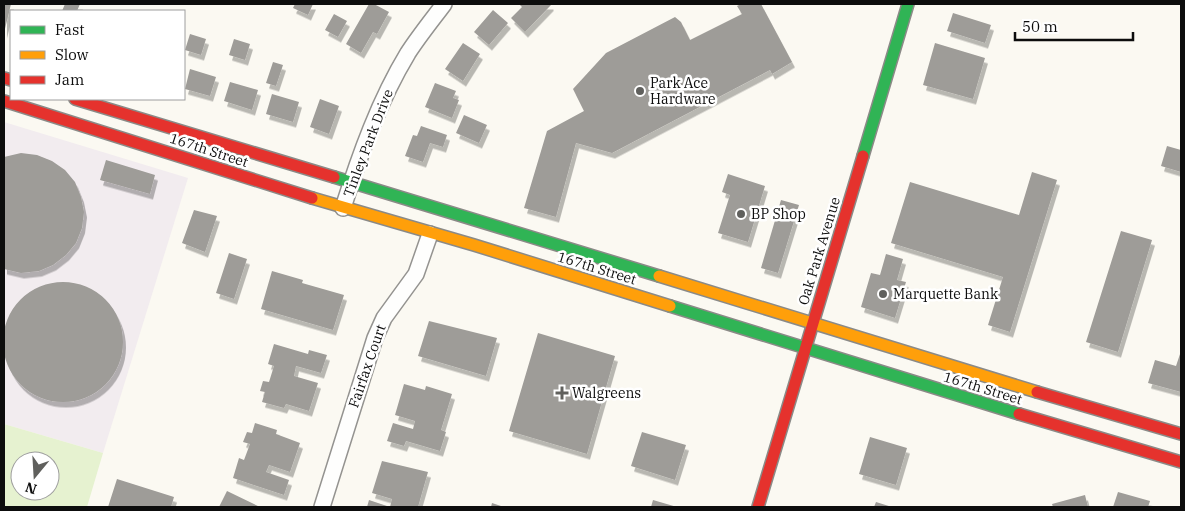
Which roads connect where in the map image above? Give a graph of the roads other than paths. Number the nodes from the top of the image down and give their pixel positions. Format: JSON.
{"nodes":[{"id":1,"x":444,"y":4,"type":"edge"},
{"id":2,"x":908,"y":4,"type":"edge"},
{"id":3,"x":78,"y":100,"type":"edge"},
{"id":4,"x":4,"y":101,"type":"edge"},
{"id":5,"x":352,"y":181,"type":"junction"},
{"id":6,"x":343,"y":208,"type":"junction"},
{"id":7,"x":430,"y":234,"type":"junction"},
{"id":8,"x":813,"y":325,"type":"junction"},
{"id":9,"x":806,"y":349,"type":"junction"},
{"id":10,"x":1181,"y":434,"type":"edge"},
{"id":11,"x":1181,"y":462,"type":"edge"},
{"id":12,"x":322,"y":507,"type":"edge"},
{"id":13,"x":758,"y":507,"type":"edge"}],
"edges":[{"from":1,"to":5,"type":"street","name":"Tinley Park Drive"},
{"from":2,"to":8,"type":"main road","name":"Oak Park Avenue"},
{"from":3,"to":5,"type":"main road","name":"167th Street"},
{"from":4,"to":6,"type":"main road","name":"167th Street"},
{"from":5,"to":6,"type":"street","name":"Tinley Park Drive"},
{"from":5,"to":8,"type":"main road","name":"167th Street"},
{"from":6,"to":7,"type":"main road","name":"167th Street"},
{"from":7,"to":9,"type":"main road","name":"167th Street"},
{"from":7,"to":12,"type":"street","name":"Fairfax Court"},
{"from":8,"to":9,"type":"main road","name":"Oak Park Avenue"},
{"from":8,"to":10,"type":"main road","name":"167th Street"},
{"from":9,"to":11,"type":"main road","name":"167th Street"},
{"from":9,"to":13,"type":"main road","name":"Oak Park Avenue"}]}
